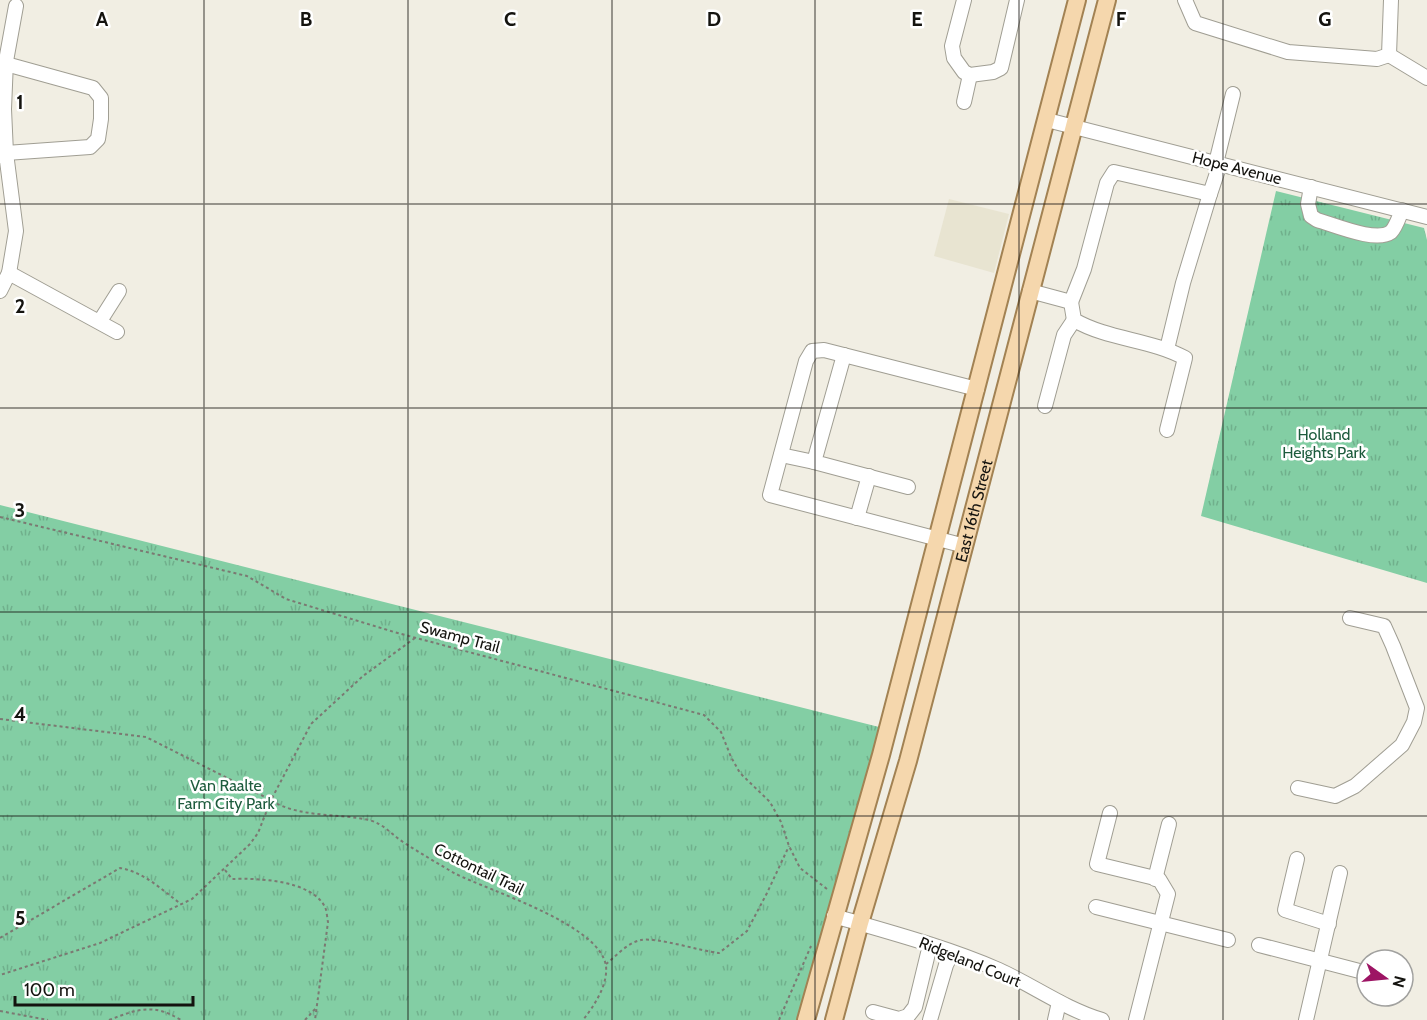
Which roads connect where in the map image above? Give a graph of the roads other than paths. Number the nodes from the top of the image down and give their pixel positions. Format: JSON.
{"nodes":[{"id":1,"x":964,"y":0,"type":"edge"},
{"id":2,"x":1017,"y":0,"type":"edge"},
{"id":3,"x":1077,"y":0,"type":"edge"},
{"id":4,"x":1107,"y":0,"type":"edge"},
{"id":5,"x":1185,"y":0,"type":"edge"},
{"id":6,"x":1391,"y":0,"type":"edge"},
{"id":7,"x":16,"y":6,"type":"dead end"},
{"id":8,"x":1389,"y":55,"type":"junction"},
{"id":9,"x":6,"y":64,"type":"junction"},
{"id":10,"x":970,"y":75,"type":"junction"},
{"id":11,"x":1427,"y":78,"type":"edge"},
{"id":12,"x":1233,"y":94,"type":"dead end"},
{"id":13,"x":964,"y":102,"type":"dead end"},
{"id":14,"x":1047,"y":120,"type":"junction"},
{"id":15,"x":1074,"y":127,"type":"junction"},
{"id":16,"x":3,"y":154,"type":"edge"},
{"id":17,"x":1218,"y":163,"type":"junction"},
{"id":18,"x":1311,"y":187,"type":"junction"},
{"id":19,"x":1210,"y":194,"type":"junction"},
{"id":20,"x":1401,"y":210,"type":"junction"},
{"id":21,"x":1427,"y":217,"type":"edge"},
{"id":22,"x":9,"y":273,"type":"junction"},
{"id":23,"x":0,"y":291,"type":"edge"},
{"id":24,"x":118,"y":291,"type":"dead end"},
{"id":25,"x":1030,"y":291,"type":"junction"},
{"id":26,"x":1071,"y":302,"type":"junction"},
{"id":27,"x":1074,"y":320,"type":"junction"},
{"id":28,"x":100,"y":321,"type":"junction"},
{"id":29,"x":117,"y":332,"type":"dead end"},
{"id":30,"x":1167,"y":350,"type":"junction"},
{"id":31,"x":844,"y":355,"type":"junction"},
{"id":32,"x":977,"y":389,"type":"junction"},
{"id":33,"x":1045,"y":406,"type":"dead end"},
{"id":34,"x":1167,"y":430,"type":"dead end"},
{"id":35,"x":781,"y":455,"type":"junction"},
{"id":36,"x":814,"y":462,"type":"junction"},
{"id":37,"x":869,"y":476,"type":"junction"},
{"id":38,"x":908,"y":487,"type":"dead end"},
{"id":39,"x":857,"y":518,"type":"junction"},
{"id":40,"x":938,"y":539,"type":"junction"},
{"id":41,"x":965,"y":546,"type":"junction"},
{"id":42,"x":1350,"y":618,"type":"dead end"},
{"id":43,"x":1420,"y":724,"type":"edge"},
{"id":44,"x":1298,"y":788,"type":"dead end"},
{"id":45,"x":1110,"y":813,"type":"dead end"},
{"id":46,"x":1169,"y":824,"type":"dead end"},
{"id":47,"x":1297,"y":859,"type":"dead end"},
{"id":48,"x":1340,"y":873,"type":"dead end"},
{"id":49,"x":1155,"y":879,"type":"junction"},
{"id":50,"x":1096,"y":907,"type":"dead end"},
{"id":51,"x":834,"y":916,"type":"junction"},
{"id":52,"x":860,"y":923,"type":"junction"},
{"id":53,"x":1161,"y":924,"type":"junction"},
{"id":54,"x":1329,"y":924,"type":"junction"},
{"id":55,"x":1228,"y":940,"type":"dead end"},
{"id":56,"x":930,"y":945,"type":"junction"},
{"id":57,"x":1259,"y":945,"type":"dead end"},
{"id":58,"x":952,"y":953,"type":"junction"},
{"id":59,"x":1320,"y":961,"type":"junction"},
{"id":60,"x":1355,"y":970,"type":"edge"},
{"id":61,"x":1059,"y":1002,"type":"junction"},
{"id":62,"x":873,"y":1012,"type":"dead end"},
{"id":63,"x":806,"y":1020,"type":"edge"},
{"id":64,"x":834,"y":1020,"type":"edge"},
{"id":65,"x":930,"y":1020,"type":"edge"},
{"id":66,"x":1055,"y":1020,"type":"edge"},
{"id":67,"x":1102,"y":1020,"type":"edge"},
{"id":68,"x":1136,"y":1020,"type":"edge"},
{"id":69,"x":1306,"y":1020,"type":"edge"}],
"edges":[{"from":1,"to":10,"type":"street"},
{"from":2,"to":10,"type":"street"},
{"from":3,"to":14,"type":"main road","name":"East 16th Street"},
{"from":4,"to":15,"type":"main road","name":"East 16th Street"},
{"from":5,"to":8,"type":"street"},
{"from":6,"to":8,"type":"street"},
{"from":7,"to":9,"type":"street"},
{"from":8,"to":11,"type":"street"},
{"from":9,"to":16,"type":"street"},
{"from":9,"to":16,"type":"street"},
{"from":10,"to":13,"type":"street"},
{"from":12,"to":17,"type":"street"},
{"from":14,"to":15,"type":"street","name":"Hope Avenue"},
{"from":14,"to":32,"type":"main road","name":"East 16th Street"},
{"from":15,"to":17,"type":"street","name":"Hope Avenue"},
{"from":15,"to":25,"type":"main road","name":"East 16th Street"},
{"from":16,"to":22,"type":"street"},
{"from":17,"to":18,"type":"street","name":"Hope Avenue"},
{"from":17,"to":19,"type":"street"},
{"from":18,"to":20,"type":"street","name":"Hope Avenue"},
{"from":18,"to":20,"type":"street"},
{"from":19,"to":26,"type":"street"},
{"from":19,"to":30,"type":"street"},
{"from":20,"to":21,"type":"street","name":"Hope Avenue"},
{"from":22,"to":23,"type":"street"},
{"from":22,"to":28,"type":"street"},
{"from":24,"to":28,"type":"street"},
{"from":25,"to":26,"type":"street"},
{"from":25,"to":41,"type":"main road","name":"East 16th Street"},
{"from":26,"to":27,"type":"street"},
{"from":27,"to":30,"type":"street"},
{"from":27,"to":33,"type":"street"},
{"from":28,"to":29,"type":"street"},
{"from":30,"to":34,"type":"street"},
{"from":31,"to":32,"type":"street"},
{"from":31,"to":35,"type":"street"},
{"from":31,"to":36,"type":"street"},
{"from":32,"to":40,"type":"main road","name":"East 16th Street"},
{"from":35,"to":36,"type":"street"},
{"from":35,"to":39,"type":"street"},
{"from":36,"to":37,"type":"street"},
{"from":37,"to":38,"type":"street"},
{"from":37,"to":39,"type":"street"},
{"from":39,"to":40,"type":"street"},
{"from":40,"to":41,"type":"street"},
{"from":40,"to":51,"type":"main road","name":"East 16th Street"},
{"from":41,"to":52,"type":"main road","name":"East 16th Street"},
{"from":42,"to":43,"type":"street"},
{"from":43,"to":44,"type":"street"},
{"from":45,"to":49,"type":"street"},
{"from":46,"to":49,"type":"street"},
{"from":47,"to":54,"type":"street"},
{"from":48,"to":54,"type":"street"},
{"from":49,"to":53,"type":"street"},
{"from":50,"to":53,"type":"street"},
{"from":51,"to":52,"type":"street","name":"Ridgeland Court"},
{"from":51,"to":63,"type":"main road","name":"East 16th Street"},
{"from":52,"to":56,"type":"street","name":"Ridgeland Court"},
{"from":52,"to":64,"type":"main road","name":"East 16th Street"},
{"from":53,"to":55,"type":"street"},
{"from":53,"to":68,"type":"street"},
{"from":54,"to":59,"type":"street"},
{"from":56,"to":58,"type":"street","name":"Ridgeland Court"},
{"from":56,"to":62,"type":"street"},
{"from":57,"to":59,"type":"street"},
{"from":58,"to":61,"type":"street","name":"Ridgeland Court"},
{"from":58,"to":65,"type":"street"},
{"from":59,"to":60,"type":"street"},
{"from":59,"to":69,"type":"street"},
{"from":61,"to":66,"type":"street"},
{"from":61,"to":67,"type":"street","name":"Ridgeland Court"}]}
